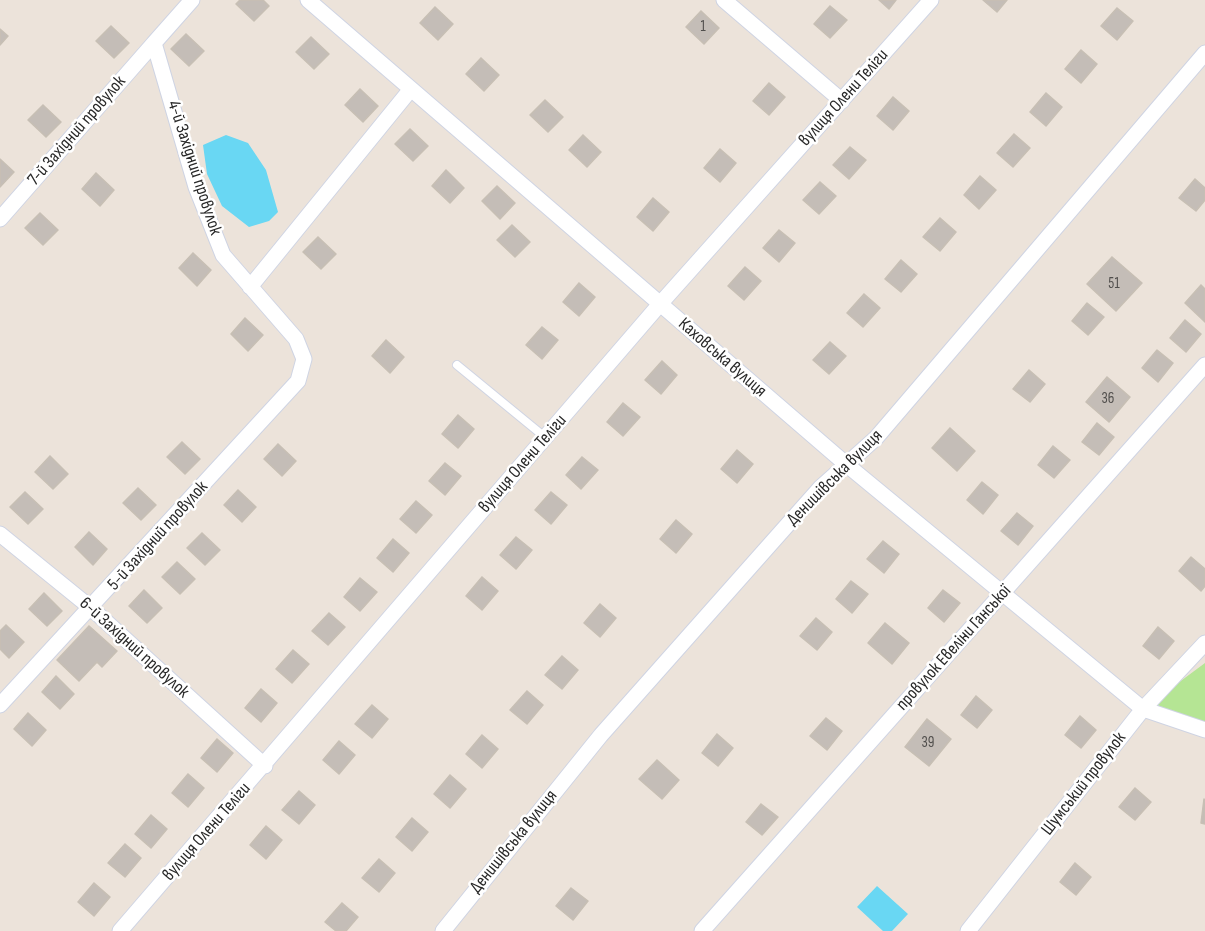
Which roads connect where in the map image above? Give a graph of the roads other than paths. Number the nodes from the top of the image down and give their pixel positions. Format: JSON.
{"nodes":[{"id":1,"x":192,"y":0,"type":"edge"},
{"id":2,"x":308,"y":0,"type":"edge"},
{"id":3,"x":724,"y":0,"type":"edge"},
{"id":4,"x":931,"y":0,"type":"edge"},
{"id":5,"x":154,"y":43,"type":"junction"},
{"id":6,"x":1205,"y":53,"type":"edge"},
{"id":7,"x":411,"y":89,"type":"junction"},
{"id":8,"x":842,"y":101,"type":"junction"},
{"id":9,"x":0,"y":219,"type":"edge"},
{"id":10,"x":250,"y":287,"type":"junction"},
{"id":11,"x":660,"y":304,"type":"junction"},
{"id":12,"x":304,"y":359,"type":"joint"},
{"id":13,"x":458,"y":364,"type":"dead end"},
{"id":14,"x":1205,"y":365,"type":"edge"},
{"id":15,"x":546,"y":438,"type":"junction"},
{"id":16,"x":847,"y":465,"type":"junction"},
{"id":17,"x":0,"y":534,"type":"edge"},
{"id":18,"x":1003,"y":594,"type":"junction"},
{"id":19,"x":91,"y":608,"type":"junction"},
{"id":20,"x":1205,"y":643,"type":"edge"},
{"id":21,"x":0,"y":705,"type":"edge"},
{"id":22,"x":1143,"y":709,"type":"junction"},
{"id":23,"x":1205,"y":730,"type":"edge"},
{"id":24,"x":265,"y":766,"type":"junction"},
{"id":25,"x":120,"y":931,"type":"edge"},
{"id":26,"x":443,"y":931,"type":"edge"},
{"id":27,"x":702,"y":931,"type":"edge"},
{"id":28,"x":968,"y":931,"type":"edge"}],
"edges":[{"from":1,"to":5,"type":"street"},
{"from":2,"to":7,"type":"street","name":"Каховська вулиця"},
{"from":3,"to":8,"type":"street"},
{"from":4,"to":8,"type":"street","name":"вулиця Олени Теліги"},
{"from":5,"to":9,"type":"street","name":"7-й Західний провулок"},
{"from":5,"to":10,"type":"street","name":"4-й Західний провулок"},
{"from":6,"to":16,"type":"street","name":"Денишівська вулиця"},
{"from":7,"to":10,"type":"street"},
{"from":7,"to":11,"type":"street","name":"Каховська вулиця"},
{"from":8,"to":11,"type":"street","name":"вулиця Олени Теліги"},
{"from":10,"to":12,"type":"street","name":"4-й Західний провулок"},
{"from":11,"to":15,"type":"street","name":"вулиця Олени Теліги"},
{"from":11,"to":16,"type":"street","name":"Каховська вулиця"},
{"from":12,"to":19,"type":"street","name":"5-й Західний провулок"},
{"from":13,"to":15,"type":"lane"},
{"from":14,"to":18,"type":"street","name":"провулок Евеліни Ганської"},
{"from":15,"to":24,"type":"street","name":"вулиця Олени Теліги"},
{"from":16,"to":18,"type":"street","name":"Каховська вулиця"},
{"from":16,"to":26,"type":"street","name":"Денишівська вулиця"},
{"from":17,"to":19,"type":"street","name":"6-й Західний провулок"},
{"from":18,"to":22,"type":"street","name":"Каховська вулиця"},
{"from":18,"to":27,"type":"street","name":"провулок Евеліни Ганської"},
{"from":19,"to":21,"type":"street","name":"5-й Західний провулок"},
{"from":19,"to":24,"type":"street","name":"6-й Західний провулок"},
{"from":20,"to":22,"type":"street","name":"Шумський провулок"},
{"from":22,"to":23,"type":"street"},
{"from":22,"to":28,"type":"street","name":"Шумський провулок"},
{"from":24,"to":25,"type":"street","name":"вулиця Олени Теліги"}]}
